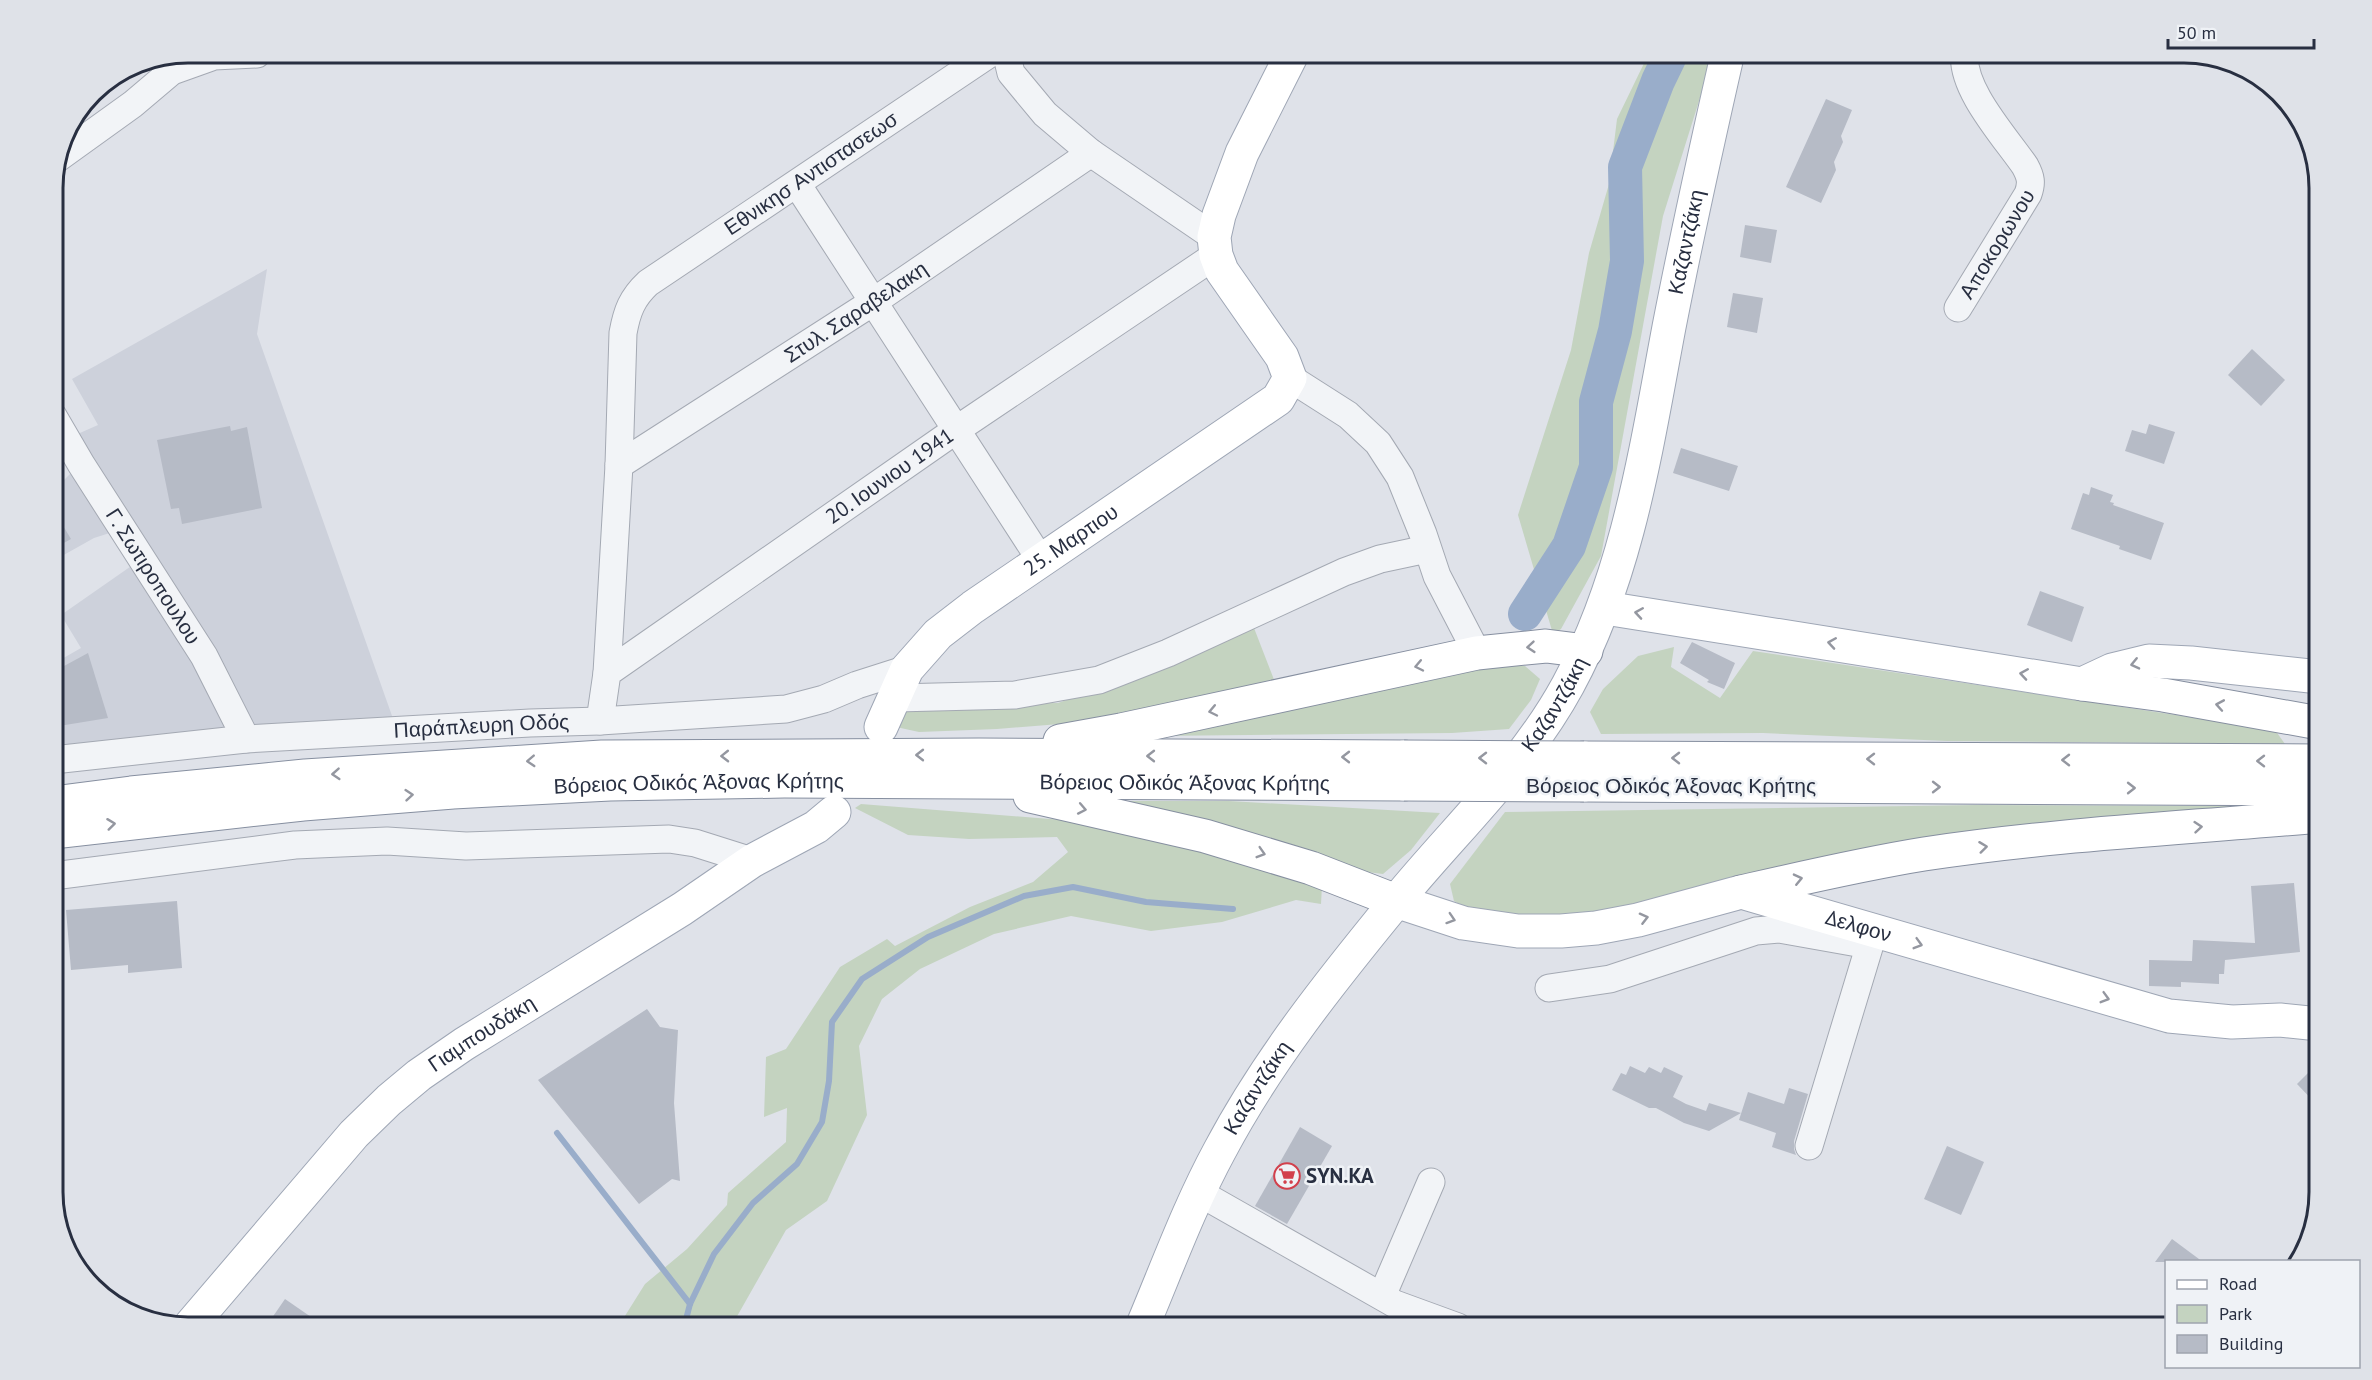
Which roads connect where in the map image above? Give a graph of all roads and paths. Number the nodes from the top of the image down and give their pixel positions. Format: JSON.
{"nodes":[{"id":1,"x":194,"y":63,"type":"edge"},
{"id":2,"x":976,"y":63,"type":"edge"},
{"id":3,"x":1008,"y":63,"type":"edge"},
{"id":4,"x":1287,"y":63,"type":"edge"},
{"id":5,"x":1725,"y":63,"type":"edge"},
{"id":6,"x":1966,"y":63,"type":"edge"},
{"id":7,"x":69,"y":150,"type":"edge"},
{"id":8,"x":1091,"y":153,"type":"junction"},
{"id":9,"x":797,"y":184,"type":"junction"},
{"id":10,"x":1215,"y":246,"type":"junction"},
{"id":11,"x":873,"y":302,"type":"junction"},
{"id":12,"x":1958,"y":308,"type":"dead end"},
{"id":13,"x":1290,"y":378,"type":"junction"},
{"id":14,"x":956,"y":430,"type":"junction"},
{"id":15,"x":63,"y":433,"type":"edge"},
{"id":16,"x":619,"y":465,"type":"junction"},
{"id":17,"x":1427,"y":549,"type":"junction"},
{"id":18,"x":1042,"y":562,"type":"junction"},
{"id":19,"x":1605,"y":608,"type":"junction"},
{"id":20,"x":1586,"y":651,"type":"junction"},
{"id":21,"x":1477,"y":653,"type":"junction"},
{"id":22,"x":607,"y":673,"type":"junction"},
{"id":23,"x":2309,"y":676,"type":"edge"},
{"id":24,"x":901,"y":683,"type":"junction"},
{"id":25,"x":2082,"y":684,"type":"junction"},
{"id":26,"x":600,"y":721,"type":"junction"},
{"id":27,"x":2309,"y":721,"type":"edge"},
{"id":28,"x":881,"y":727,"type":"dead end"},
{"id":29,"x":246,"y":740,"type":"junction"},
{"id":30,"x":63,"y":759,"type":"edge"},
{"id":31,"x":2309,"y":761,"type":"edge"},
{"id":32,"x":982,"y":769,"type":"junction"},
{"id":33,"x":1584,"y":772,"type":"junction"},
{"id":34,"x":2309,"y":789,"type":"edge"},
{"id":35,"x":63,"y":802,"type":"edge"},
{"id":36,"x":834,"y":812,"type":"dead end"},
{"id":37,"x":2309,"y":817,"type":"edge"},
{"id":38,"x":63,"y":830,"type":"edge"},
{"id":39,"x":752,"y":861,"type":"junction"},
{"id":40,"x":63,"y":875,"type":"edge"},
{"id":41,"x":1741,"y":892,"type":"junction"},
{"id":42,"x":1396,"y":901,"type":"junction"},
{"id":43,"x":1871,"y":938,"type":"junction"},
{"id":44,"x":1549,"y":988,"type":"dead end"},
{"id":45,"x":2309,"y":1023,"type":"edge"},
{"id":46,"x":1809,"y":1146,"type":"dead end"},
{"id":47,"x":1431,"y":1182,"type":"dead end"},
{"id":48,"x":1198,"y":1192,"type":"junction"},
{"id":49,"x":1382,"y":1296,"type":"junction"},
{"id":50,"x":198,"y":1317,"type":"edge"},
{"id":51,"x":1147,"y":1317,"type":"edge"},
{"id":52,"x":1428,"y":1317,"type":"edge"}],
"edges":[{"from":1,"to":7,"type":"street"},
{"from":2,"to":9,"type":"street","name":"Εθνικησ Αντιστασεωσ"},
{"from":3,"to":8,"type":"street"},
{"from":4,"to":10,"type":"main road"},
{"from":5,"to":19,"type":"main road","name":"Καζαντζάκη"},
{"from":6,"to":12,"type":"street","name":"Αποκορωνου"},
{"from":8,"to":10,"type":"street"},
{"from":8,"to":11,"type":"street","name":"Στυλ. Σαραβελακη"},
{"from":9,"to":11,"type":"street"},
{"from":9,"to":16,"type":"street","name":"Εθνικησ Αντιστασεωσ"},
{"from":10,"to":13,"type":"main road"},
{"from":10,"to":14,"type":"street","name":"20. Ιουνιου 1941"},
{"from":11,"to":14,"type":"street"},
{"from":11,"to":16,"type":"street","name":"Στυλ. Σαραβελακη"},
{"from":13,"to":17,"type":"street"},
{"from":13,"to":18,"type":"main road","name":"25. Μαρτιου"},
{"from":14,"to":18,"type":"street"},
{"from":14,"to":22,"type":"street","name":"20. Ιουνιου 1941"},
{"from":15,"to":29,"type":"street","name":"Γ. Σωτιροπουλου"},
{"from":16,"to":22,"type":"street"},
{"from":17,"to":21,"type":"street"},
{"from":17,"to":24,"type":"street","name":"Παράπλευρη Οδός"},
{"from":18,"to":24,"type":"main road","name":"25. Μαρτιου"},
{"from":19,"to":20,"type":"main road","name":"Καζαντζάκη"},
{"from":25,"to":19,"type":"main road","one_way":true},
{"from":20,"to":21,"type":"main road","one_way":true},
{"from":20,"to":42,"type":"main road","name":"Καζαντζάκη"},
{"from":21,"to":32,"type":"main road","one_way":true},
{"from":22,"to":26,"type":"street"},
{"from":23,"to":25,"type":"main road","one_way":true},
{"from":24,"to":26,"type":"street","name":"Παράπλευρη Οδός"},
{"from":24,"to":28,"type":"main road","name":"25. Μαρτιου"},
{"from":27,"to":25,"type":"main road","one_way":true},
{"from":26,"to":29,"type":"street","name":"Παράπλευρη Οδός"},
{"from":29,"to":30,"type":"street","name":"Παράπλευρη Οδός"},
{"from":31,"to":33,"type":"main road","name":"Βόρειος Οδικός Άξονας Κρήτης","one_way":true},
{"from":32,"to":33,"type":"main road","name":"Βόρειος Οδικός Άξονας Κρήτης","bridge":true},
{"from":32,"to":35,"type":"main road","name":"Βόρειος Οδικός Άξονας Κρήτης","one_way":true},
{"from":38,"to":32,"type":"main road","name":"Βόρειος Οδικός Άξονας Κρήτης","one_way":true},
{"from":32,"to":42,"type":"main road","one_way":true},
{"from":33,"to":34,"type":"main road","name":"Βόρειος Οδικός Άξονας Κρήτης","one_way":true},
{"from":36,"to":39,"type":"main road","name":"Γιαμπουδάκη"},
{"from":41,"to":37,"type":"main road","one_way":true},
{"from":39,"to":40,"type":"street"},
{"from":39,"to":50,"type":"main road","name":"Γιαμπουδάκη"},
{"from":42,"to":41,"type":"main road","one_way":true},
{"from":41,"to":43,"type":"main road","name":"Δελφον"},
{"from":42,"to":48,"type":"main road","name":"Καζαντζάκη"},
{"from":43,"to":44,"type":"street"},
{"from":43,"to":45,"type":"main road","name":"Δελφον","one_way":true},
{"from":43,"to":46,"type":"street"},
{"from":47,"to":49,"type":"street"},
{"from":48,"to":49,"type":"street"},
{"from":48,"to":51,"type":"main road","name":"Καζαντζάκη"},
{"from":49,"to":52,"type":"street"}]}
